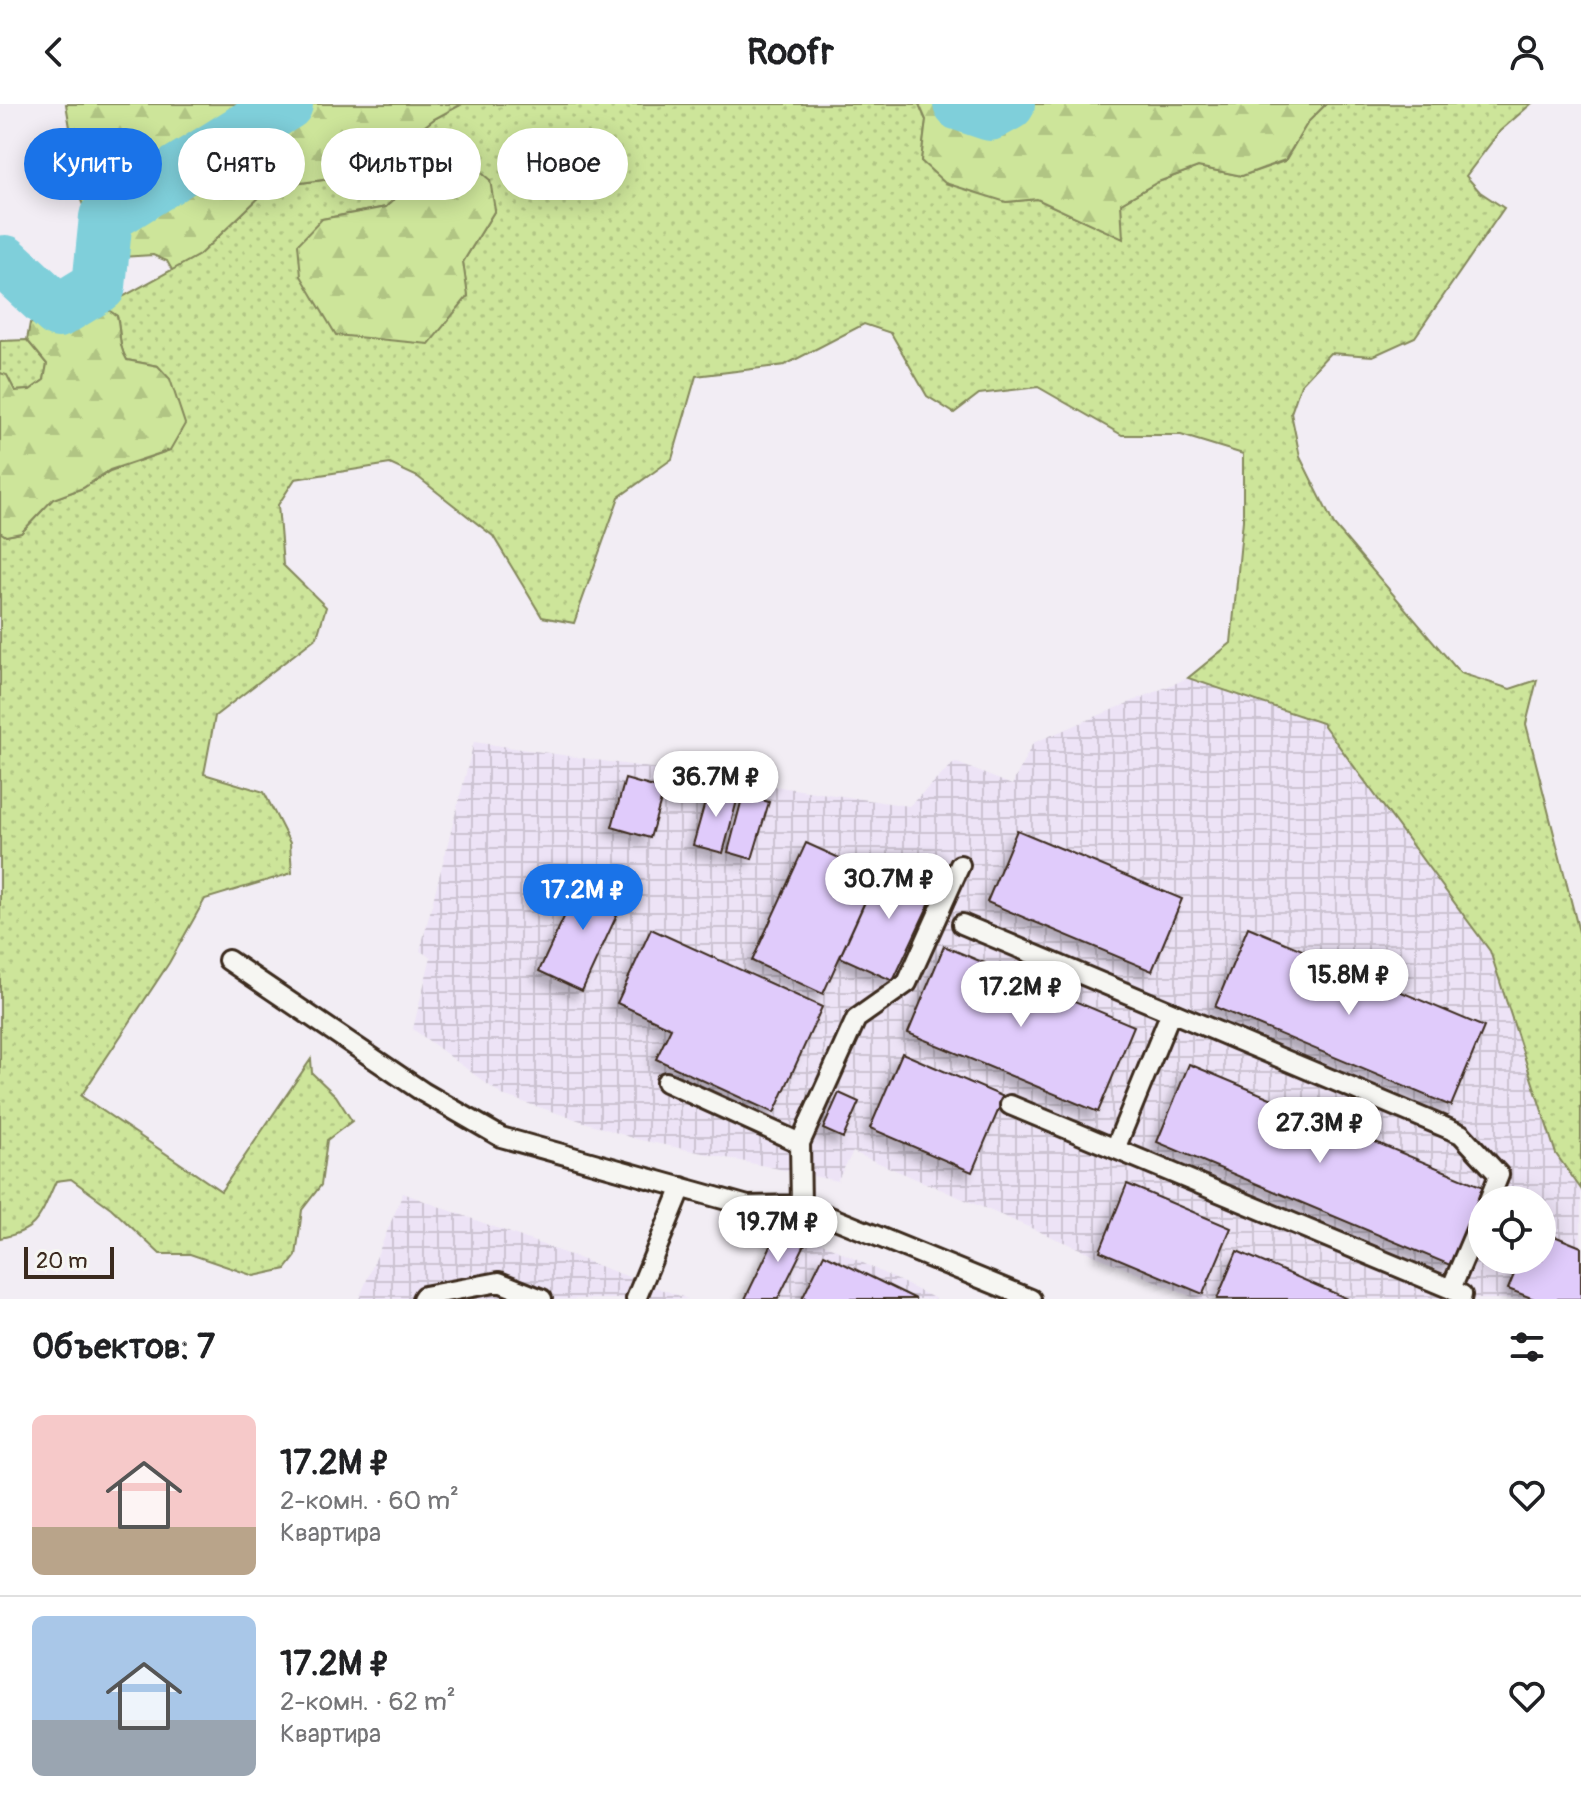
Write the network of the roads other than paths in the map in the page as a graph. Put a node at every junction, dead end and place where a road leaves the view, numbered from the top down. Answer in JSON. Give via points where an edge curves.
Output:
{"nodes":[{"id":1,"x":960,"y":865,"type":"dead end"},
{"id":2,"x":962,"y":924,"type":"dead end"},
{"id":3,"x":228,"y":960,"type":"dead end"},
{"id":4,"x":1171,"y":1012,"type":"junction"},
{"id":5,"x":666,"y":1082,"type":"dead end"},
{"id":6,"x":1010,"y":1105,"type":"dead end"},
{"id":7,"x":800,"y":1143,"type":"junction"},
{"id":8,"x":1115,"y":1149,"type":"junction"},
{"id":9,"x":1495,"y":1186,"type":"edge"},
{"id":10,"x":682,"y":1187,"type":"junction"},
{"id":11,"x":801,"y":1205,"type":"junction"},
{"id":12,"x":1468,"y":1258,"type":"edge"},
{"id":13,"x":1000,"y":1292,"type":"edge"},
{"id":14,"x":1456,"y":1294,"type":"edge"},
{"id":15,"x":422,"y":1299,"type":"edge"},
{"id":16,"x":542,"y":1299,"type":"edge"},
{"id":17,"x":636,"y":1299,"type":"edge"},
{"id":18,"x":1031,"y":1299,"type":"edge"}],
"edges":[{"from":1,"to":7,"type":"lane","via":[[907,983],[856,1019]]},
{"from":2,"to":4,"type":"lane"},
{"from":3,"to":10,"type":"lane","via":[[423,1092],[501,1137]]},
{"from":4,"to":8,"type":"lane"},
{"from":4,"to":9,"type":"lane","via":[[1461,1134],[1499,1175]]},
{"from":5,"to":7,"type":"lane"},
{"from":6,"to":8,"type":"lane"},
{"from":7,"to":11,"type":"lane"},
{"from":8,"to":14,"type":"lane"},
{"from":10,"to":11,"type":"lane","via":[[748,1206]]},
{"from":10,"to":17,"type":"lane"},
{"from":11,"to":13,"type":"lane"},
{"from":12,"to":14,"type":"lane"},
{"from":13,"to":18,"type":"lane"},
{"from":15,"to":16,"type":"lane","via":[[499,1282]]}]}
